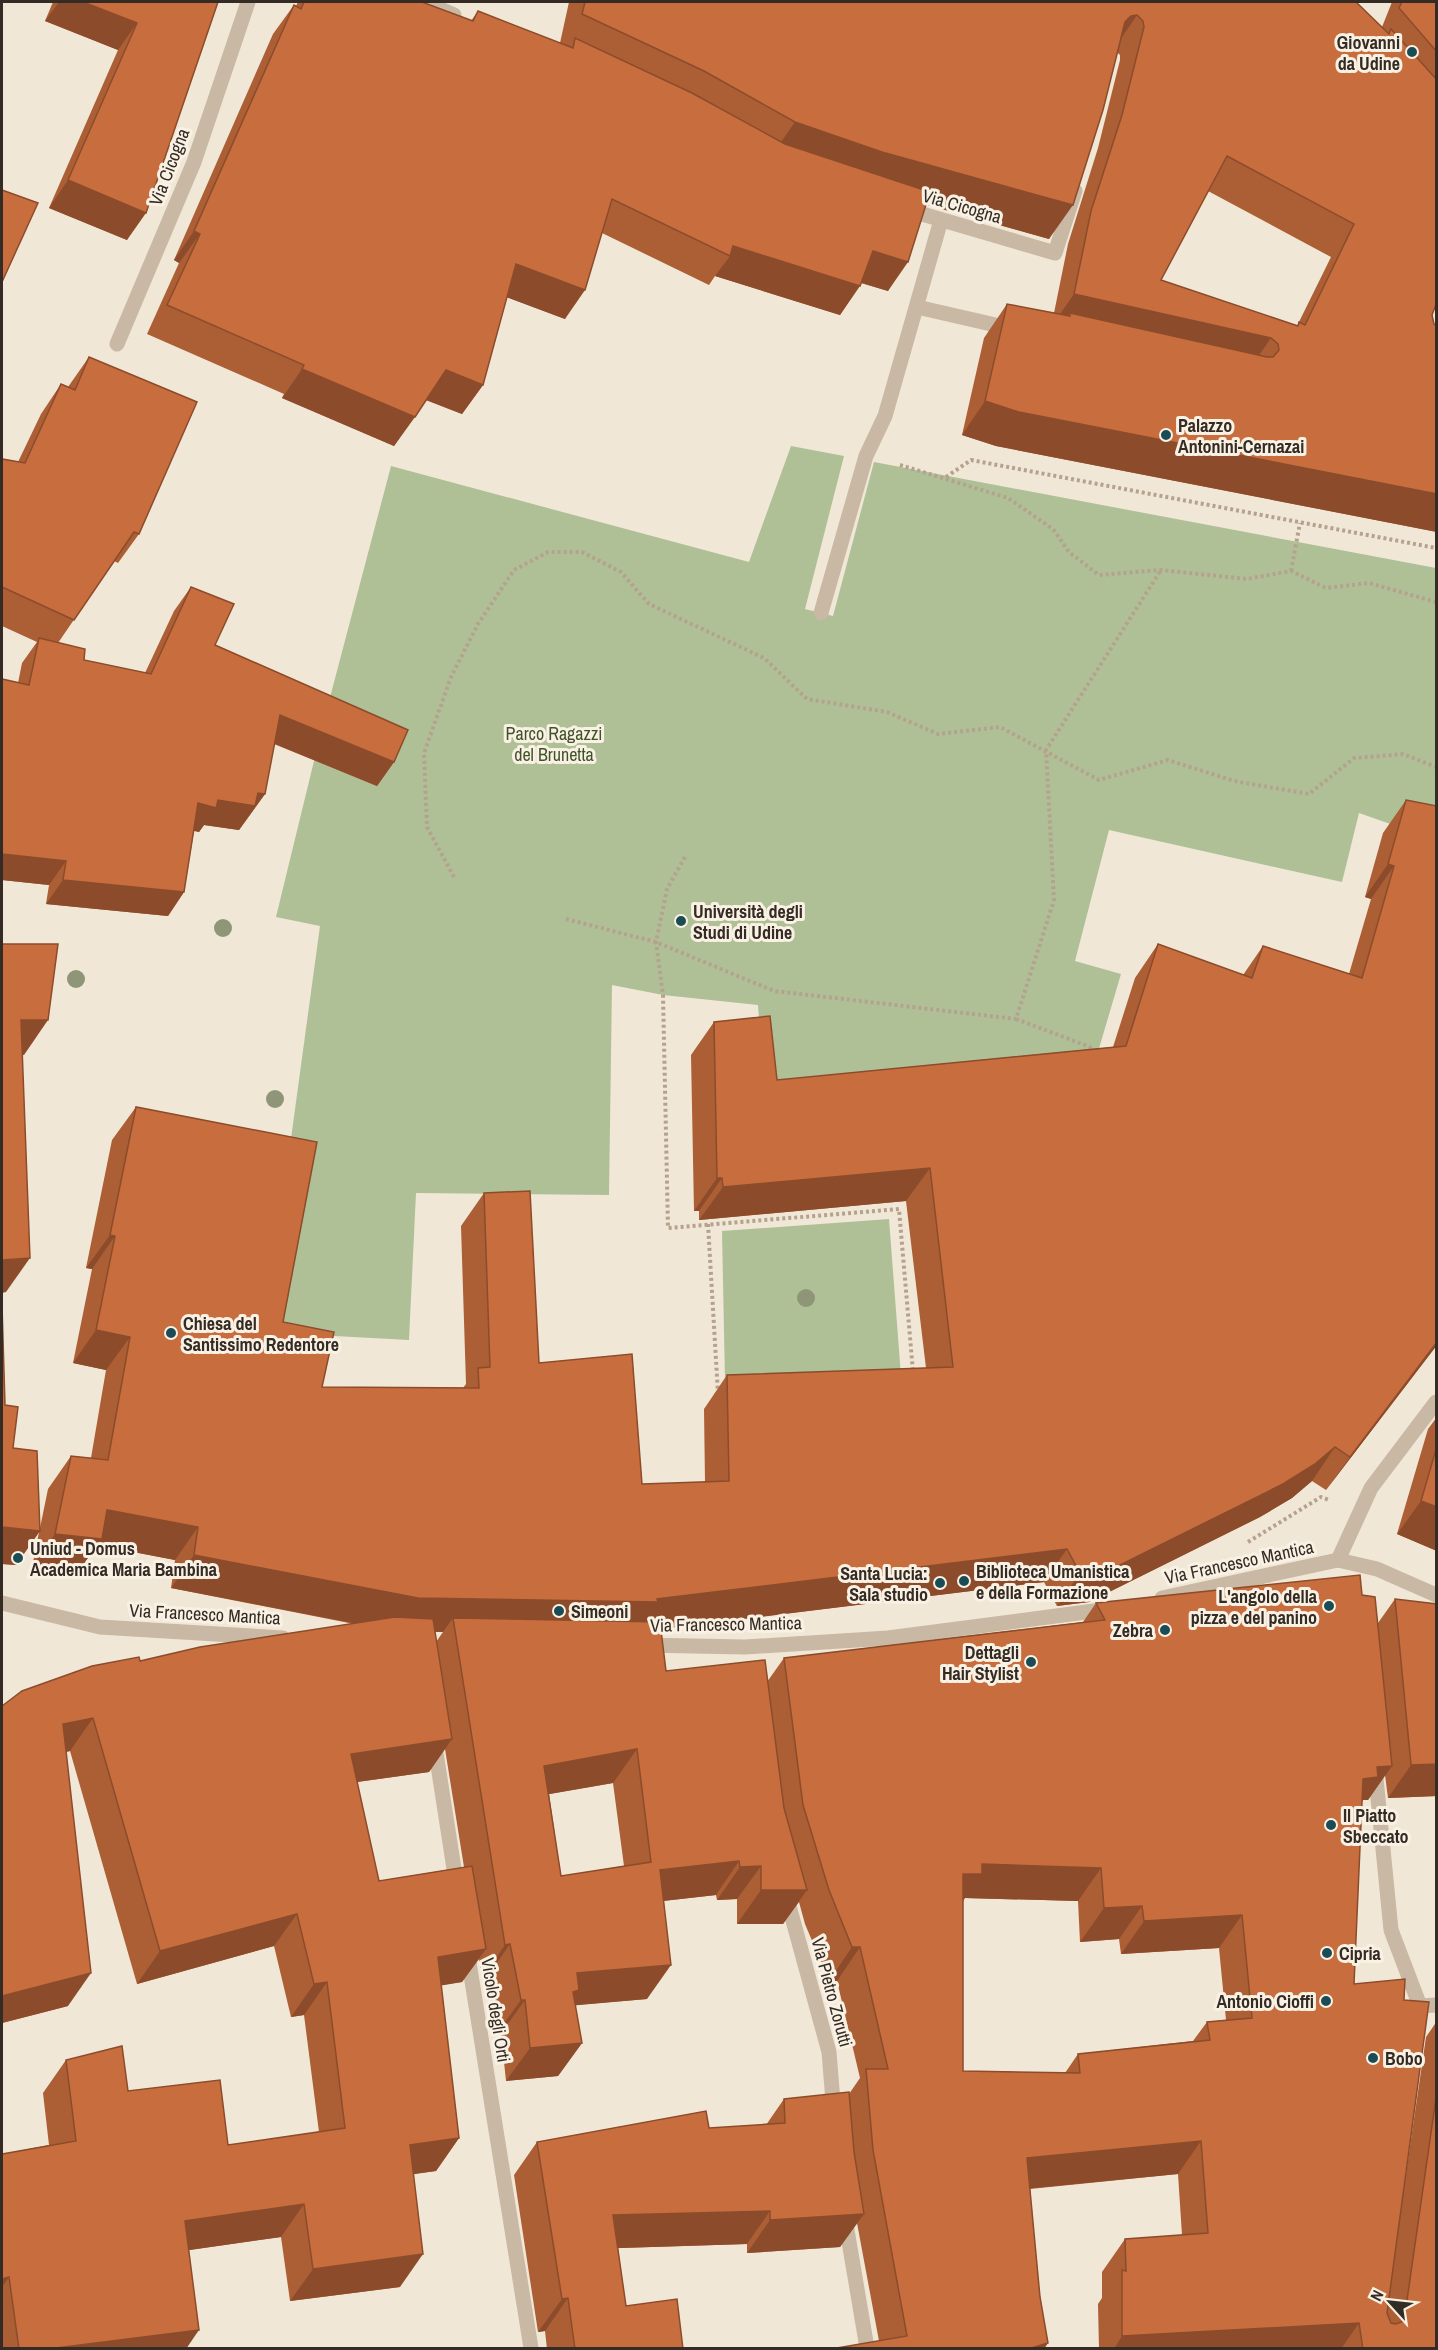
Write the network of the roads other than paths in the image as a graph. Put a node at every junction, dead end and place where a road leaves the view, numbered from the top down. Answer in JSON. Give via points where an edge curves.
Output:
{"nodes":[{"id":1,"x":248,"y":2,"type":"edge"},
{"id":2,"x":424,"y":2,"type":"edge"},
{"id":3,"x":471,"y":22,"type":"edge"},
{"id":4,"x":1080,"y":176,"type":"edge"},
{"id":5,"x":889,"y":205,"type":"edge"},
{"id":6,"x":941,"y":220,"type":"junction"},
{"id":7,"x":917,"y":307,"type":"junction"},
{"id":8,"x":1029,"y":332,"type":"edge"},
{"id":9,"x":117,"y":344,"type":"dead end"},
{"id":10,"x":821,"y":613,"type":"dead end"},
{"id":11,"x":1437,"y":1402,"type":"edge"},
{"id":12,"x":1338,"y":1560,"type":"junction"},
{"id":13,"x":1347,"y":1583,"type":"edge"},
{"id":14,"x":1437,"y":1595,"type":"edge"},
{"id":15,"x":1147,"y":1601,"type":"edge"},
{"id":16,"x":2,"y":1602,"type":"edge"},
{"id":17,"x":1125,"y":1606,"type":"edge"},
{"id":18,"x":302,"y":1638,"type":"edge"},
{"id":19,"x":628,"y":1645,"type":"edge"},
{"id":20,"x":431,"y":1724,"type":"edge"},
{"id":21,"x":1374,"y":1757,"type":"edge"},
{"id":22,"x":780,"y":1875,"type":"edge"},
{"id":23,"x":459,"y":1899,"type":"edge"},
{"id":24,"x":464,"y":1934,"type":"edge"},
{"id":25,"x":1437,"y":2005,"type":"edge"},
{"id":26,"x":1420,"y":2006,"type":"junction"},
{"id":27,"x":1417,"y":2030,"type":"edge"},
{"id":28,"x":836,"y":2132,"type":"edge"},
{"id":29,"x":843,"y":2206,"type":"edge"},
{"id":30,"x":531,"y":2349,"type":"edge"},
{"id":31,"x":867,"y":2349,"type":"edge"}],
"edges":[{"from":1,"to":9,"type":"street","name":"Via Cicogna","via":[[194,162]]},
{"from":2,"to":3,"type":"street"},
{"from":4,"to":6,"type":"street","name":"Via Cicogna","via":[[1055,253]]},
{"from":5,"to":6,"type":"street","name":"Via Cicogna"},
{"from":6,"to":7,"type":"street"},
{"from":7,"to":8,"type":"street"},
{"from":7,"to":10,"type":"street","via":[[885,416],[866,456]]},
{"from":11,"to":12,"type":"street","via":[[1371,1488]]},
{"from":12,"to":13,"type":"street"},
{"from":12,"to":14,"type":"street","via":[[1377,1569]]},
{"from":12,"to":15,"type":"street","name":"Via Francesco Mantica"},
{"from":16,"to":18,"type":"street","name":"Via Francesco Mantica","via":[[100,1627]]},
{"from":17,"to":19,"type":"street","name":"Via Francesco Mantica","via":[[746,1655]]},
{"from":20,"to":23,"type":"street"},
{"from":21,"to":26,"type":"street","via":[[1391,1930]]},
{"from":22,"to":28,"type":"street","name":"Via Pietro Zorutti","via":[[829,2052]]},
{"from":24,"to":30,"type":"street","name":"Vicolo degli Orti"},
{"from":25,"to":26,"type":"street"},
{"from":26,"to":27,"type":"street"},
{"from":29,"to":31,"type":"street"}]}
